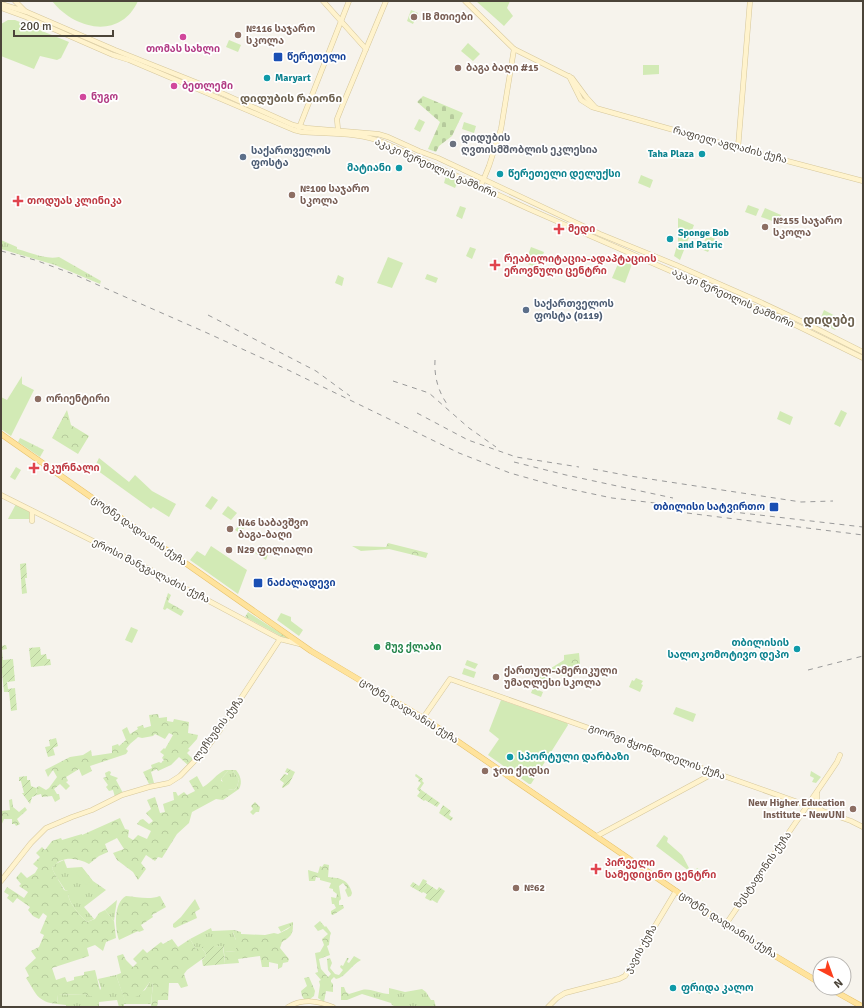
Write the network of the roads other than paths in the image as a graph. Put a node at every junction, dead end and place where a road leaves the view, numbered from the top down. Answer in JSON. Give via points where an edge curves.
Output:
{"nodes":[{"id":1,"x":15,"y":1,"type":"edge"},
{"id":2,"x":323,"y":1,"type":"edge"},
{"id":3,"x":349,"y":1,"type":"edge"},
{"id":4,"x":386,"y":1,"type":"edge"},
{"id":5,"x":465,"y":1,"type":"edge"},
{"id":6,"x":750,"y":1,"type":"edge"},
{"id":7,"x":2,"y":5,"type":"edge"},
{"id":8,"x":27,"y":12,"type":"junction"},
{"id":9,"x":341,"y":21,"type":"junction"},
{"id":10,"x":366,"y":49,"type":"junction"},
{"id":11,"x":514,"y":49,"type":"junction"},
{"id":12,"x":299,"y":129,"type":"junction"},
{"id":13,"x":338,"y":130,"type":"junction"},
{"id":14,"x":738,"y":148,"type":"junction"},
{"id":15,"x":483,"y":180,"type":"junction"},
{"id":16,"x":863,"y":181,"type":"edge"},
{"id":17,"x":481,"y":186,"type":"junction"},
{"id":18,"x":863,"y":352,"type":"edge"},
{"id":19,"x":863,"y":358,"type":"edge"},
{"id":20,"x":1,"y":434,"type":"edge"},
{"id":21,"x":1,"y":494,"type":"edge"},
{"id":22,"x":32,"y":511,"type":"junction"},
{"id":23,"x":40,"y":515,"type":"junction"},
{"id":24,"x":38,"y":520,"type":"dead end"},
{"id":25,"x":280,"y":639,"type":"junction"},
{"id":26,"x":302,"y":645,"type":"junction"},
{"id":27,"x":423,"y":718,"type":"junction"},
{"id":28,"x":840,"y":755,"type":"dead end"},
{"id":29,"x":714,"y":773,"type":"junction"},
{"id":30,"x":817,"y":792,"type":"junction"},
{"id":31,"x":807,"y":806,"type":"junction"},
{"id":32,"x":822,"y":811,"type":"junction"},
{"id":33,"x":863,"y":827,"type":"edge"},
{"id":34,"x":597,"y":836,"type":"junction"},
{"id":35,"x":1,"y":881,"type":"edge"},
{"id":36,"x":676,"y":891,"type":"junction"},
{"id":37,"x":726,"y":924,"type":"junction"},
{"id":38,"x":812,"y":978,"type":"edge"},
{"id":39,"x":843,"y":996,"type":"edge"},
{"id":40,"x":288,"y":1007,"type":"edge"},
{"id":41,"x":333,"y":1007,"type":"edge"},
{"id":42,"x":548,"y":1007,"type":"edge"},
{"id":43,"x":863,"y":1007,"type":"edge"}],
"edges":[{"from":1,"to":8,"type":"street","name":"აკაკი წერეთლის გამზირი"},
{"from":2,"to":9,"type":"street"},
{"from":3,"to":9,"type":"street"},
{"from":4,"to":10,"type":"street"},
{"from":5,"to":11,"type":"street","name":"რაფიელ აგლაძის ქუჩა"},
{"from":6,"to":14,"type":"street"},
{"from":7,"to":8,"type":"street","name":"აკაკი წერეთლის გამზირი"},
{"from":7,"to":12,"type":"street","name":"აკაკი წერეთლის გამზირი"},
{"from":8,"to":12,"type":"street","name":"აკაკი წერეთლის გამზირი"},
{"from":9,"to":10,"type":"street"},
{"from":9,"to":12,"type":"street"},
{"from":10,"to":13,"type":"street","via":[[337,120]]},
{"from":11,"to":14,"type":"street","name":"რაფიელ აგლაძის ქუჩა","via":[[569,76],[581,100],[586,104]]},
{"from":11,"to":15,"type":"street","via":[[500,129]]},
{"from":12,"to":13,"type":"street","name":"აკაკი წერეთლის გამზირი"},
{"from":12,"to":17,"type":"street","name":"აკაკი წერეთლის გამზირი","via":[[378,140]]},
{"from":13,"to":15,"type":"street","name":"აკაკი წერეთლის გამზირი","via":[[381,134]]},
{"from":14,"to":16,"type":"street","name":"რაფიელ აგლაძის ქუჩა"},
{"from":15,"to":17,"type":"street"},
{"from":15,"to":18,"type":"street","name":"აკაკი წერეთლის გამზირი","via":[[600,234],[730,288]]},
{"from":17,"to":19,"type":"street","name":"აკაკი წერეთლის გამზირი","via":[[573,229],[777,316]]},
{"from":20,"to":26,"type":"main road","name":"ცოტნე დადიანის ქუჩა"},
{"from":21,"to":22,"type":"street","name":"ეროსი მანჯგალაძის ქუჩა"},
{"from":22,"to":23,"type":"street","name":"ეროსი მანჯგალაძის ქუჩა"},
{"from":22,"to":23,"type":"street","via":[[32,520]]},
{"from":23,"to":24,"type":"street"},
{"from":23,"to":25,"type":"street","name":"ეროსი მანჯგალაძის ქუჩა","via":[[149,569]]},
{"from":25,"to":26,"type":"street","name":"ეროსი მანჯგალაძის ქუჩა"},
{"from":25,"to":35,"type":"street","name":"ლეჩხუმის ქუჩა","via":[[220,730],[180,776],[169,783],[122,795],[92,810],[54,824],[41,832]]},
{"from":26,"to":27,"type":"main road","name":"ცოტნე დადიანის ქუჩა"},
{"from":27,"to":29,"type":"street","name":"გიორგი ჭყონდიდელის ქუჩა","via":[[450,679]]},
{"from":27,"to":34,"type":"main road","name":"ცოტნე დადიანის ქუჩა"},
{"from":28,"to":30,"type":"street","name":"ზესტაფონის ქუჩა"},
{"from":29,"to":31,"type":"street","name":"გიორგი ჭყონდიდელის ქუჩა"},
{"from":29,"to":34,"type":"street"},
{"from":30,"to":31,"type":"street","name":"ზესტაფონის ქუჩა"},
{"from":30,"to":32,"type":"street","via":[[817,803]]},
{"from":31,"to":32,"type":"street","name":"გიორგი ჭყონდიდელის ქუჩა"},
{"from":31,"to":37,"type":"street","name":"ზესტაფონის ქუჩა"},
{"from":32,"to":33,"type":"street","name":"გიორგი ჭყონდიდელის ქუჩა"},
{"from":34,"to":36,"type":"main road","name":"ცოტნე დადიანის ქუჩა"},
{"from":36,"to":37,"type":"main road","name":"ცოტნე დადიანის ქუჩა"},
{"from":36,"to":42,"type":"street","name":"ჯავის ქუჩა","via":[[625,976],[619,980],[565,993]]},
{"from":37,"to":38,"type":"main road","name":"ცოტნე დადიანის ქუჩა"},
{"from":39,"to":43,"type":"main road"},
{"from":40,"to":41,"type":"street","via":[[300,1002],[315,1001]]}]}
